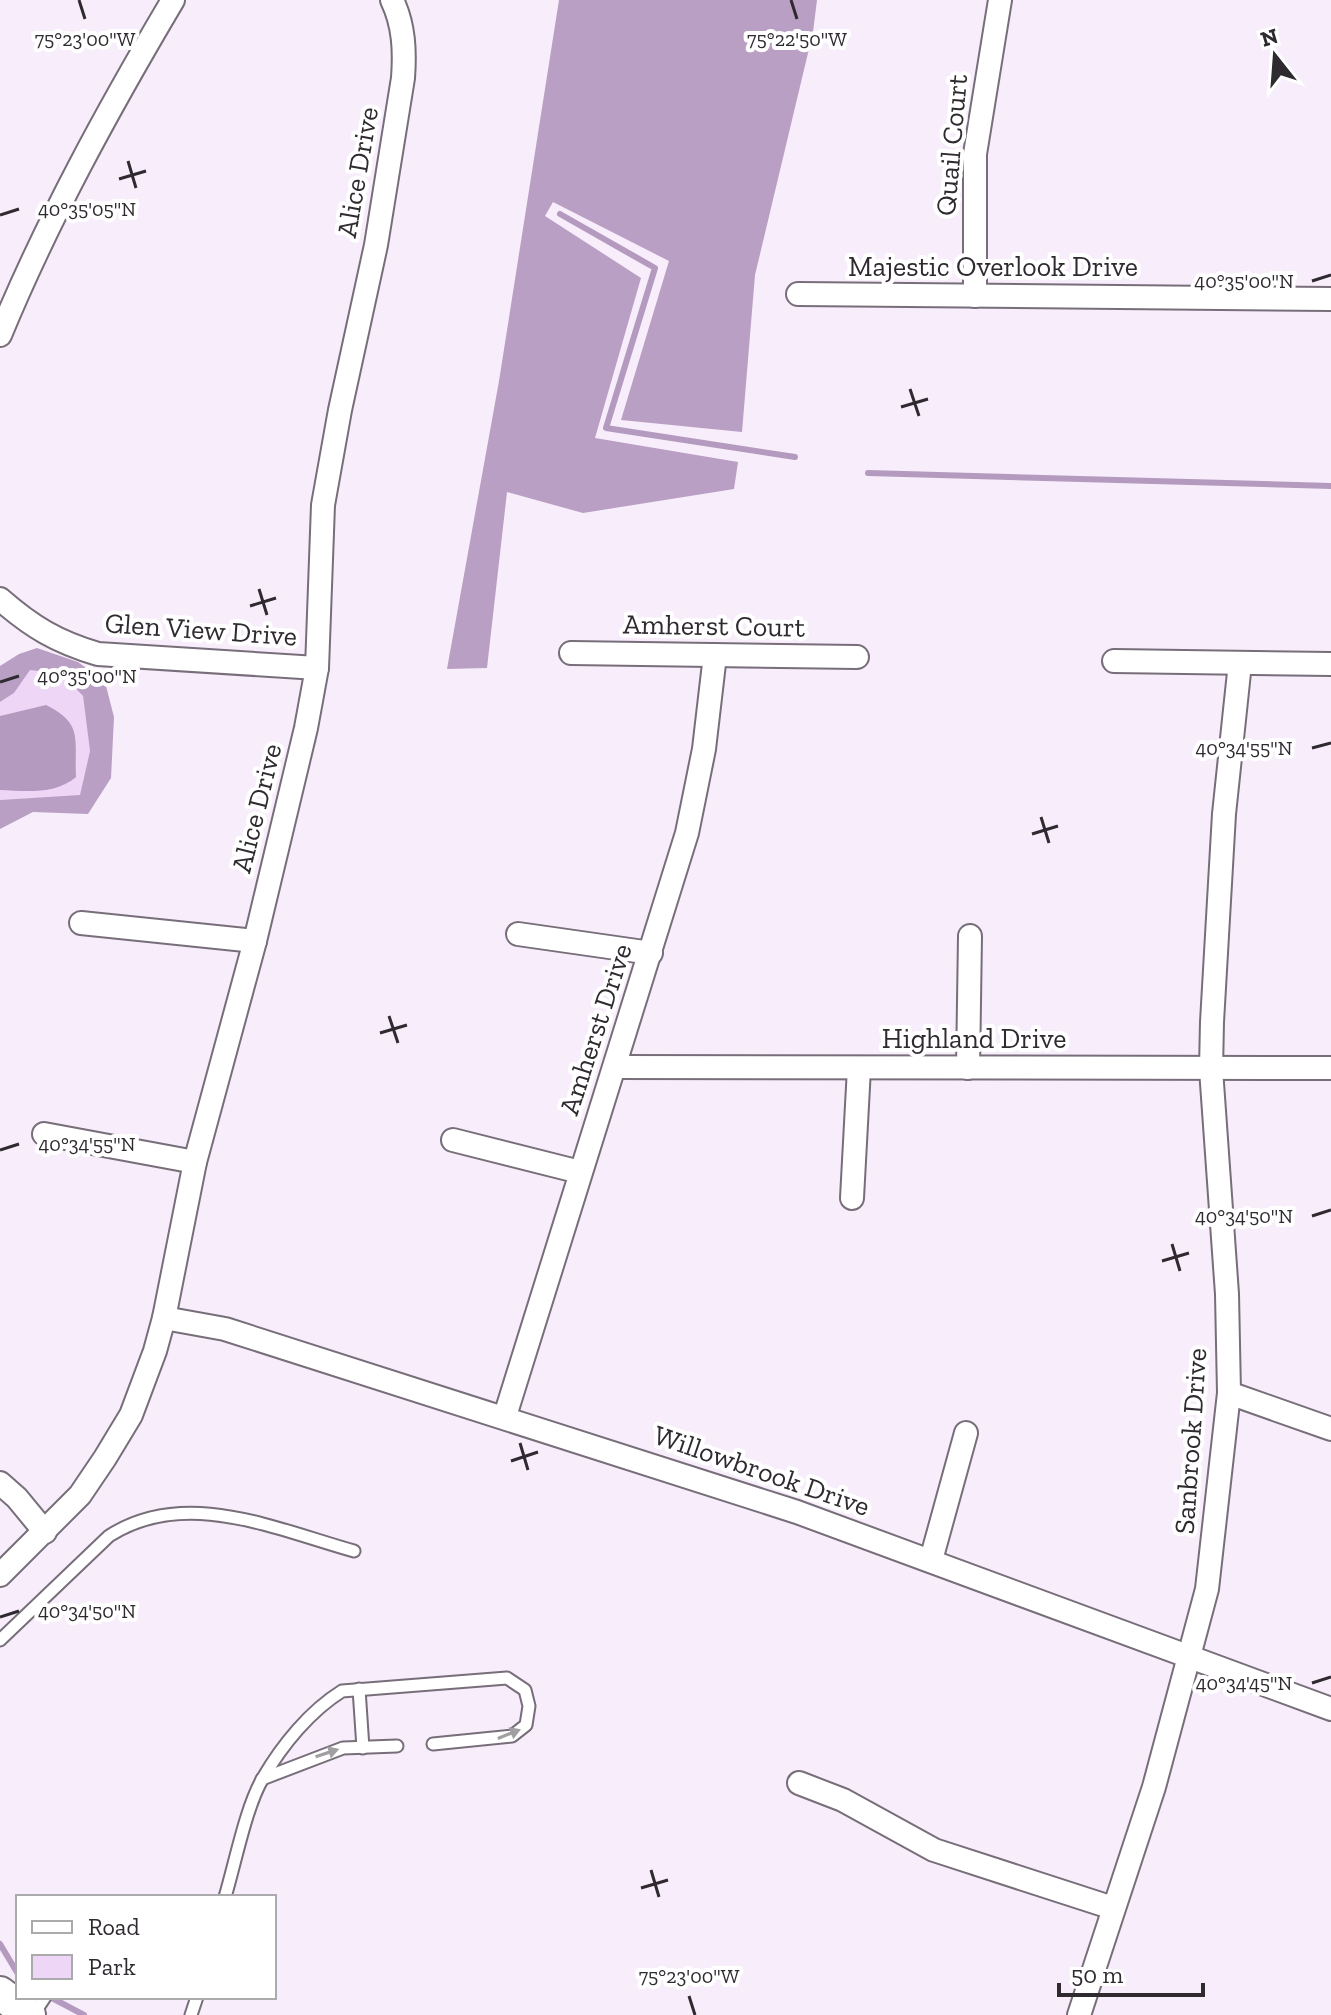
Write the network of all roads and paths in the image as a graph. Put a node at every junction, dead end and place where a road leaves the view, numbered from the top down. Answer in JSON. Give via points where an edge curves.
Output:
{"nodes":[{"id":1,"x":173,"y":0,"type":"edge"},
{"id":2,"x":392,"y":0,"type":"edge"},
{"id":3,"x":1000,"y":0,"type":"edge"},
{"id":4,"x":798,"y":294,"type":"dead end"},
{"id":5,"x":975,"y":296,"type":"junction"},
{"id":6,"x":1331,"y":299,"type":"edge"},
{"id":7,"x":0,"y":335,"type":"edge"},
{"id":8,"x":0,"y":599,"type":"edge"},
{"id":9,"x":571,"y":653,"type":"dead end"},
{"id":10,"x":715,"y":655,"type":"junction"},
{"id":11,"x":857,"y":657,"type":"dead end"},
{"id":12,"x":1114,"y":661,"type":"dead end"},
{"id":13,"x":1240,"y":663,"type":"junction"},
{"id":14,"x":1331,"y":664,"type":"edge"},
{"id":15,"x":317,"y":668,"type":"junction"},
{"id":16,"x":81,"y":923,"type":"dead end"},
{"id":17,"x":518,"y":934,"type":"dead end"},
{"id":18,"x":970,"y":936,"type":"dead end"},
{"id":19,"x":255,"y":941,"type":"junction"},
{"id":20,"x":651,"y":953,"type":"junction"},
{"id":21,"x":616,"y":1067,"type":"junction"},
{"id":22,"x":859,"y":1068,"type":"junction"},
{"id":23,"x":968,"y":1068,"type":"junction"},
{"id":24,"x":1331,"y":1068,"type":"edge"},
{"id":25,"x":1211,"y":1069,"type":"junction"},
{"id":26,"x":44,"y":1134,"type":"dead end"},
{"id":27,"x":453,"y":1140,"type":"dead end"},
{"id":28,"x":195,"y":1162,"type":"junction"},
{"id":29,"x":580,"y":1172,"type":"junction"},
{"id":30,"x":852,"y":1198,"type":"dead end"},
{"id":31,"x":164,"y":1318,"type":"junction"},
{"id":32,"x":1229,"y":1393,"type":"junction"},
{"id":33,"x":505,"y":1416,"type":"junction"},
{"id":34,"x":1331,"y":1429,"type":"edge"},
{"id":35,"x":966,"y":1433,"type":"dead end"},
{"id":36,"x":0,"y":1483,"type":"edge"},
{"id":37,"x":45,"y":1532,"type":"junction"},
{"id":38,"x":354,"y":1551,"type":"dead end"},
{"id":39,"x":931,"y":1560,"type":"junction"},
{"id":40,"x":0,"y":1575,"type":"edge"},
{"id":41,"x":0,"y":1640,"type":"edge"},
{"id":42,"x":1191,"y":1657,"type":"junction"},
{"id":43,"x":359,"y":1689,"type":"junction"},
{"id":44,"x":1331,"y":1709,"type":"edge"},
{"id":45,"x":433,"y":1744,"type":"dead end"},
{"id":46,"x":397,"y":1746,"type":"dead end"},
{"id":47,"x":363,"y":1748,"type":"junction"},
{"id":48,"x":261,"y":1779,"type":"junction"},
{"id":49,"x":799,"y":1783,"type":"dead end"},
{"id":50,"x":226,"y":1895,"type":"edge"},
{"id":51,"x":1113,"y":1908,"type":"junction"},
{"id":52,"x":18,"y":1999,"type":"edge"},
{"id":53,"x":38,"y":2006,"type":"edge"},
{"id":54,"x":1079,"y":2015,"type":"edge"}],
"edges":[{"from":1,"to":7,"type":"street","via":[[74,177]]},
{"from":2,"to":15,"type":"street","name":"Alice Drive","via":[[401,26],[403,78],[376,245],[323,505]]},
{"from":3,"to":5,"type":"street","name":"Quail Court","via":[[975,154]]},
{"from":4,"to":5,"type":"street","name":"Majestic Overlook Drive"},
{"from":5,"to":6,"type":"street","name":"Majestic Overlook Drive"},
{"from":8,"to":15,"type":"street","name":"Glen View Drive","via":[[38,629],[98,654]]},
{"from":9,"to":10,"type":"street","name":"Amherst Court"},
{"from":10,"to":11,"type":"street","name":"Amherst Court"},
{"from":10,"to":20,"type":"street","name":"Amherst Drive","via":[[698,784]]},
{"from":12,"to":13,"type":"street"},
{"from":13,"to":14,"type":"street"},
{"from":13,"to":25,"type":"street","name":"Sanbrook Drive","via":[[1223,830]]},
{"from":15,"to":19,"type":"street","name":"Alice Drive"},
{"from":16,"to":19,"type":"street"},
{"from":17,"to":20,"type":"street"},
{"from":18,"to":23,"type":"street"},
{"from":19,"to":28,"type":"street","name":"Alice Drive"},
{"from":20,"to":21,"type":"street","name":"Amherst Drive"},
{"from":21,"to":22,"type":"street","name":"Highland Drive"},
{"from":21,"to":29,"type":"street","name":"Amherst Drive"},
{"from":22,"to":23,"type":"street","name":"Highland Drive"},
{"from":22,"to":30,"type":"street"},
{"from":23,"to":25,"type":"street","name":"Highland Drive"},
{"from":24,"to":25,"type":"street","name":"Highland Drive"},
{"from":25,"to":32,"type":"street","name":"Sanbrook Drive"},
{"from":26,"to":28,"type":"street"},
{"from":27,"to":29,"type":"street"},
{"from":28,"to":31,"type":"street","name":"Alice Drive"},
{"from":29,"to":33,"type":"street","name":"Amherst Drive"},
{"from":31,"to":33,"type":"street","name":"Willowbrook Drive","via":[[225,1329]]},
{"from":31,"to":37,"type":"street","name":"Alice Drive","via":[[131,1415],[80,1495]]},
{"from":32,"to":34,"type":"street"},
{"from":32,"to":42,"type":"street","name":"Sanbrook Drive","via":[[1207,1589]]},
{"from":33,"to":39,"type":"street","name":"Willowbrook Drive"},
{"from":35,"to":39,"type":"street"},
{"from":36,"to":37,"type":"street"},
{"from":37,"to":40,"type":"street","name":"Alice Drive"},
{"from":38,"to":41,"type":"lane","via":[[213,1512],[154,1516],[109,1536]]},
{"from":39,"to":42,"type":"street","name":"Willowbrook Drive"},
{"from":42,"to":44,"type":"street","name":"Willowbrook Drive"},
{"from":42,"to":51,"type":"street","name":"Sanbrook Drive"},
{"from":45,"to":43,"type":"lane","one_way":true,"via":[[512,1736],[526,1725],[525,1690],[507,1678]]},
{"from":43,"to":47,"type":"lane"},
{"from":43,"to":48,"type":"lane","via":[[342,1691],[322,1703]]},
{"from":46,"to":47,"type":"lane"},
{"from":48,"to":47,"type":"lane","one_way":true,"via":[[343,1748]]},
{"from":48,"to":50,"type":"lane"},
{"from":49,"to":51,"type":"street","via":[[843,1800],[934,1850]]},
{"from":51,"to":54,"type":"street","name":"Sanbrook Drive"},
{"from":52,"to":53,"type":"street"}]}
